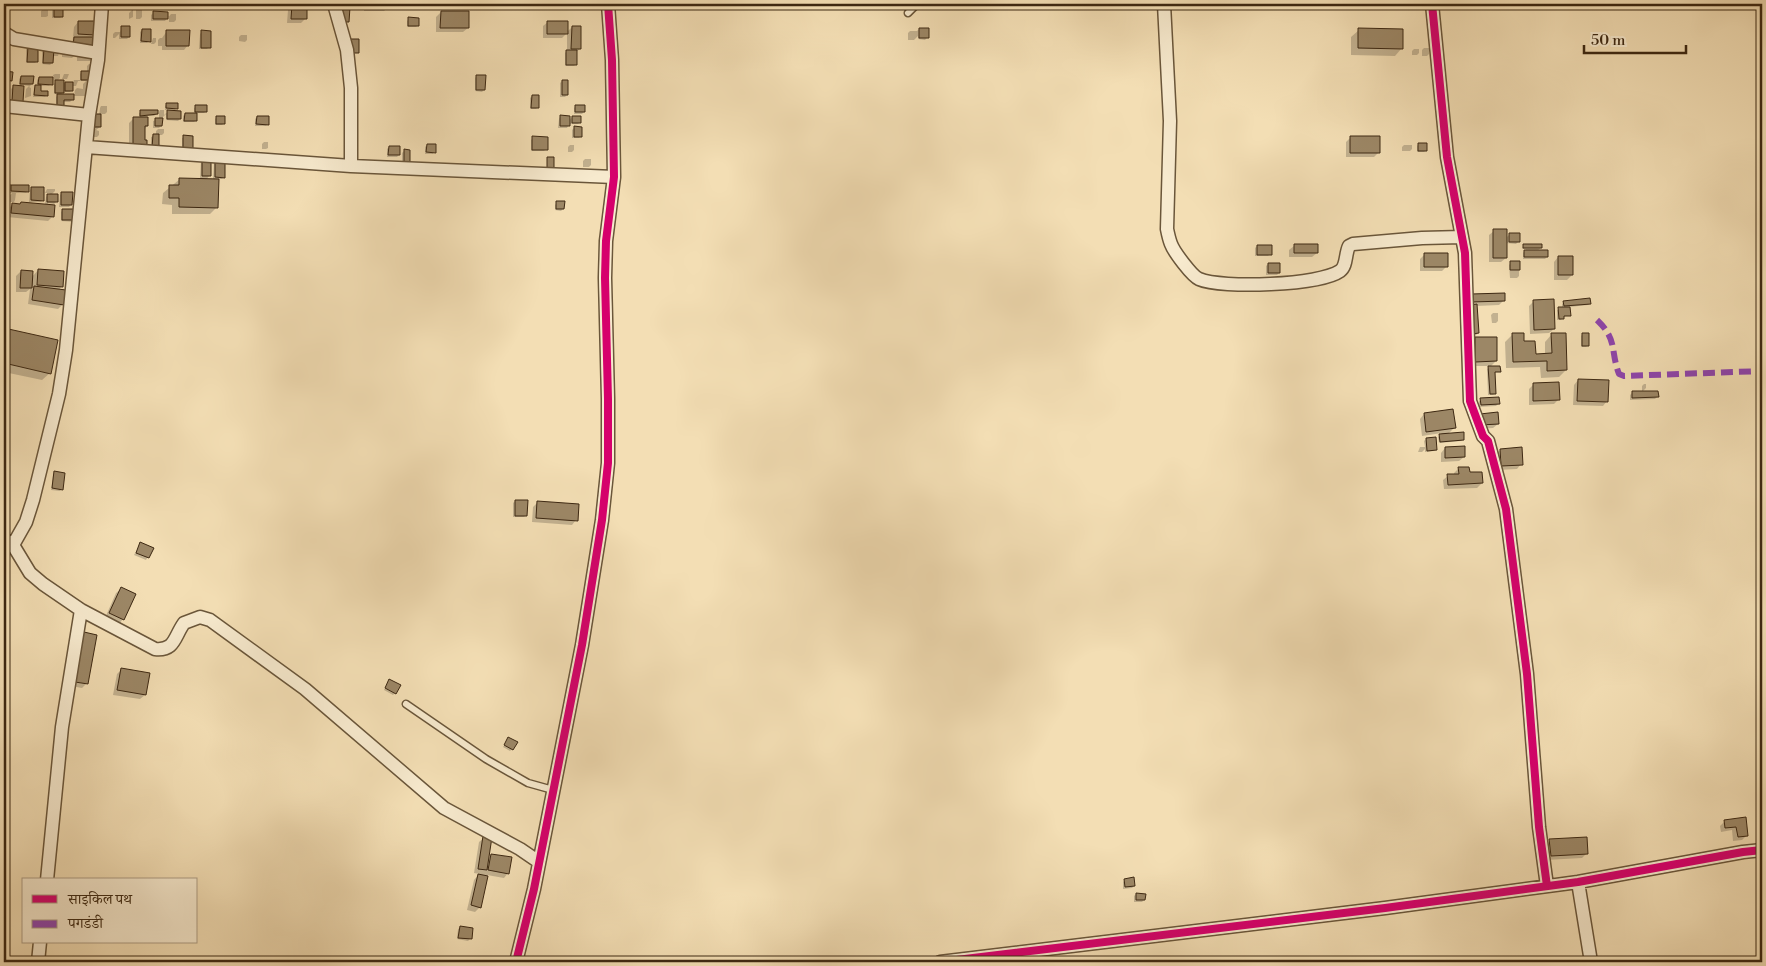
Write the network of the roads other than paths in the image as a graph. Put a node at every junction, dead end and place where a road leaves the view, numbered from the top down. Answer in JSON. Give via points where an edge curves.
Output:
{"nodes":[{"id":1,"x":102,"y":4,"type":"edge"},
{"id":2,"x":334,"y":4,"type":"edge"},
{"id":3,"x":608,"y":4,"type":"edge"},
{"id":4,"x":917,"y":4,"type":"edge"},
{"id":5,"x":1164,"y":4,"type":"edge"},
{"id":6,"x":1432,"y":4,"type":"edge"},
{"id":7,"x":908,"y":13,"type":"dead end"},
{"id":8,"x":4,"y":33,"type":"edge"},
{"id":9,"x":98,"y":53,"type":"junction"},
{"id":10,"x":4,"y":106,"type":"edge"},
{"id":11,"x":89,"y":115,"type":"junction"},
{"id":12,"x":86,"y":147,"type":"junction"},
{"id":13,"x":351,"y":166,"type":"junction"},
{"id":14,"x":614,"y":177,"type":"junction"},
{"id":15,"x":1462,"y":237,"type":"junction"},
{"id":16,"x":8,"y":542,"type":"edge"},
{"id":17,"x":82,"y":610,"type":"junction"},
{"id":18,"x":406,"y":704,"type":"dead end"},
{"id":19,"x":553,"y":790,"type":"junction"},
{"id":20,"x":1762,"y":850,"type":"edge"},
{"id":21,"x":539,"y":862,"type":"junction"},
{"id":22,"x":47,"y":878,"type":"edge"},
{"id":23,"x":1578,"y":882,"type":"junction"},
{"id":24,"x":1547,"y":886,"type":"junction"},
{"id":25,"x":40,"y":944,"type":"edge"},
{"id":26,"x":38,"y":962,"type":"edge"},
{"id":27,"x":516,"y":962,"type":"edge"},
{"id":28,"x":940,"y":962,"type":"edge"},
{"id":29,"x":1591,"y":962,"type":"edge"}],
"edges":[{"from":1,"to":9,"type":"street"},
{"from":2,"to":13,"type":"street","via":[[347,50],[350,78]]},
{"from":3,"to":14,"type":"street"},
{"from":4,"to":7,"type":"lane"},
{"from":5,"to":15,"type":"street","via":[[1170,121],[1167,229],[1178,257],[1198,279],[1235,285],[1313,279],[1339,272],[1349,246],[1353,244]]},
{"from":6,"to":15,"type":"street","via":[[1446,157]]},
{"from":8,"to":9,"type":"street","via":[[14,39]]},
{"from":9,"to":11,"type":"street"},
{"from":10,"to":11,"type":"street"},
{"from":11,"to":12,"type":"street"},
{"from":12,"to":13,"type":"street"},
{"from":12,"to":16,"type":"street","via":[[66,350],[58,394],[26,522]]},
{"from":13,"to":14,"type":"street"},
{"from":14,"to":19,"type":"street","via":[[605,278],[608,463],[582,645]]},
{"from":15,"to":24,"type":"street","via":[[1470,401],[1483,436],[1488,441],[1506,509],[1527,674]]},
{"from":16,"to":17,"type":"street","via":[[30,573]]},
{"from":17,"to":21,"type":"street","via":[[155,649],[164,650],[184,623],[200,617],[210,620],[305,689],[444,808]]},
{"from":17,"to":22,"type":"street","via":[[62,727]]},
{"from":18,"to":19,"type":"lane","via":[[486,759],[528,783]]},
{"from":19,"to":21,"type":"street"},
{"from":20,"to":23,"type":"street"},
{"from":21,"to":27,"type":"street"},
{"from":23,"to":24,"type":"street"},
{"from":23,"to":29,"type":"street"},
{"from":24,"to":28,"type":"street"},
{"from":25,"to":26,"type":"street"}]}
